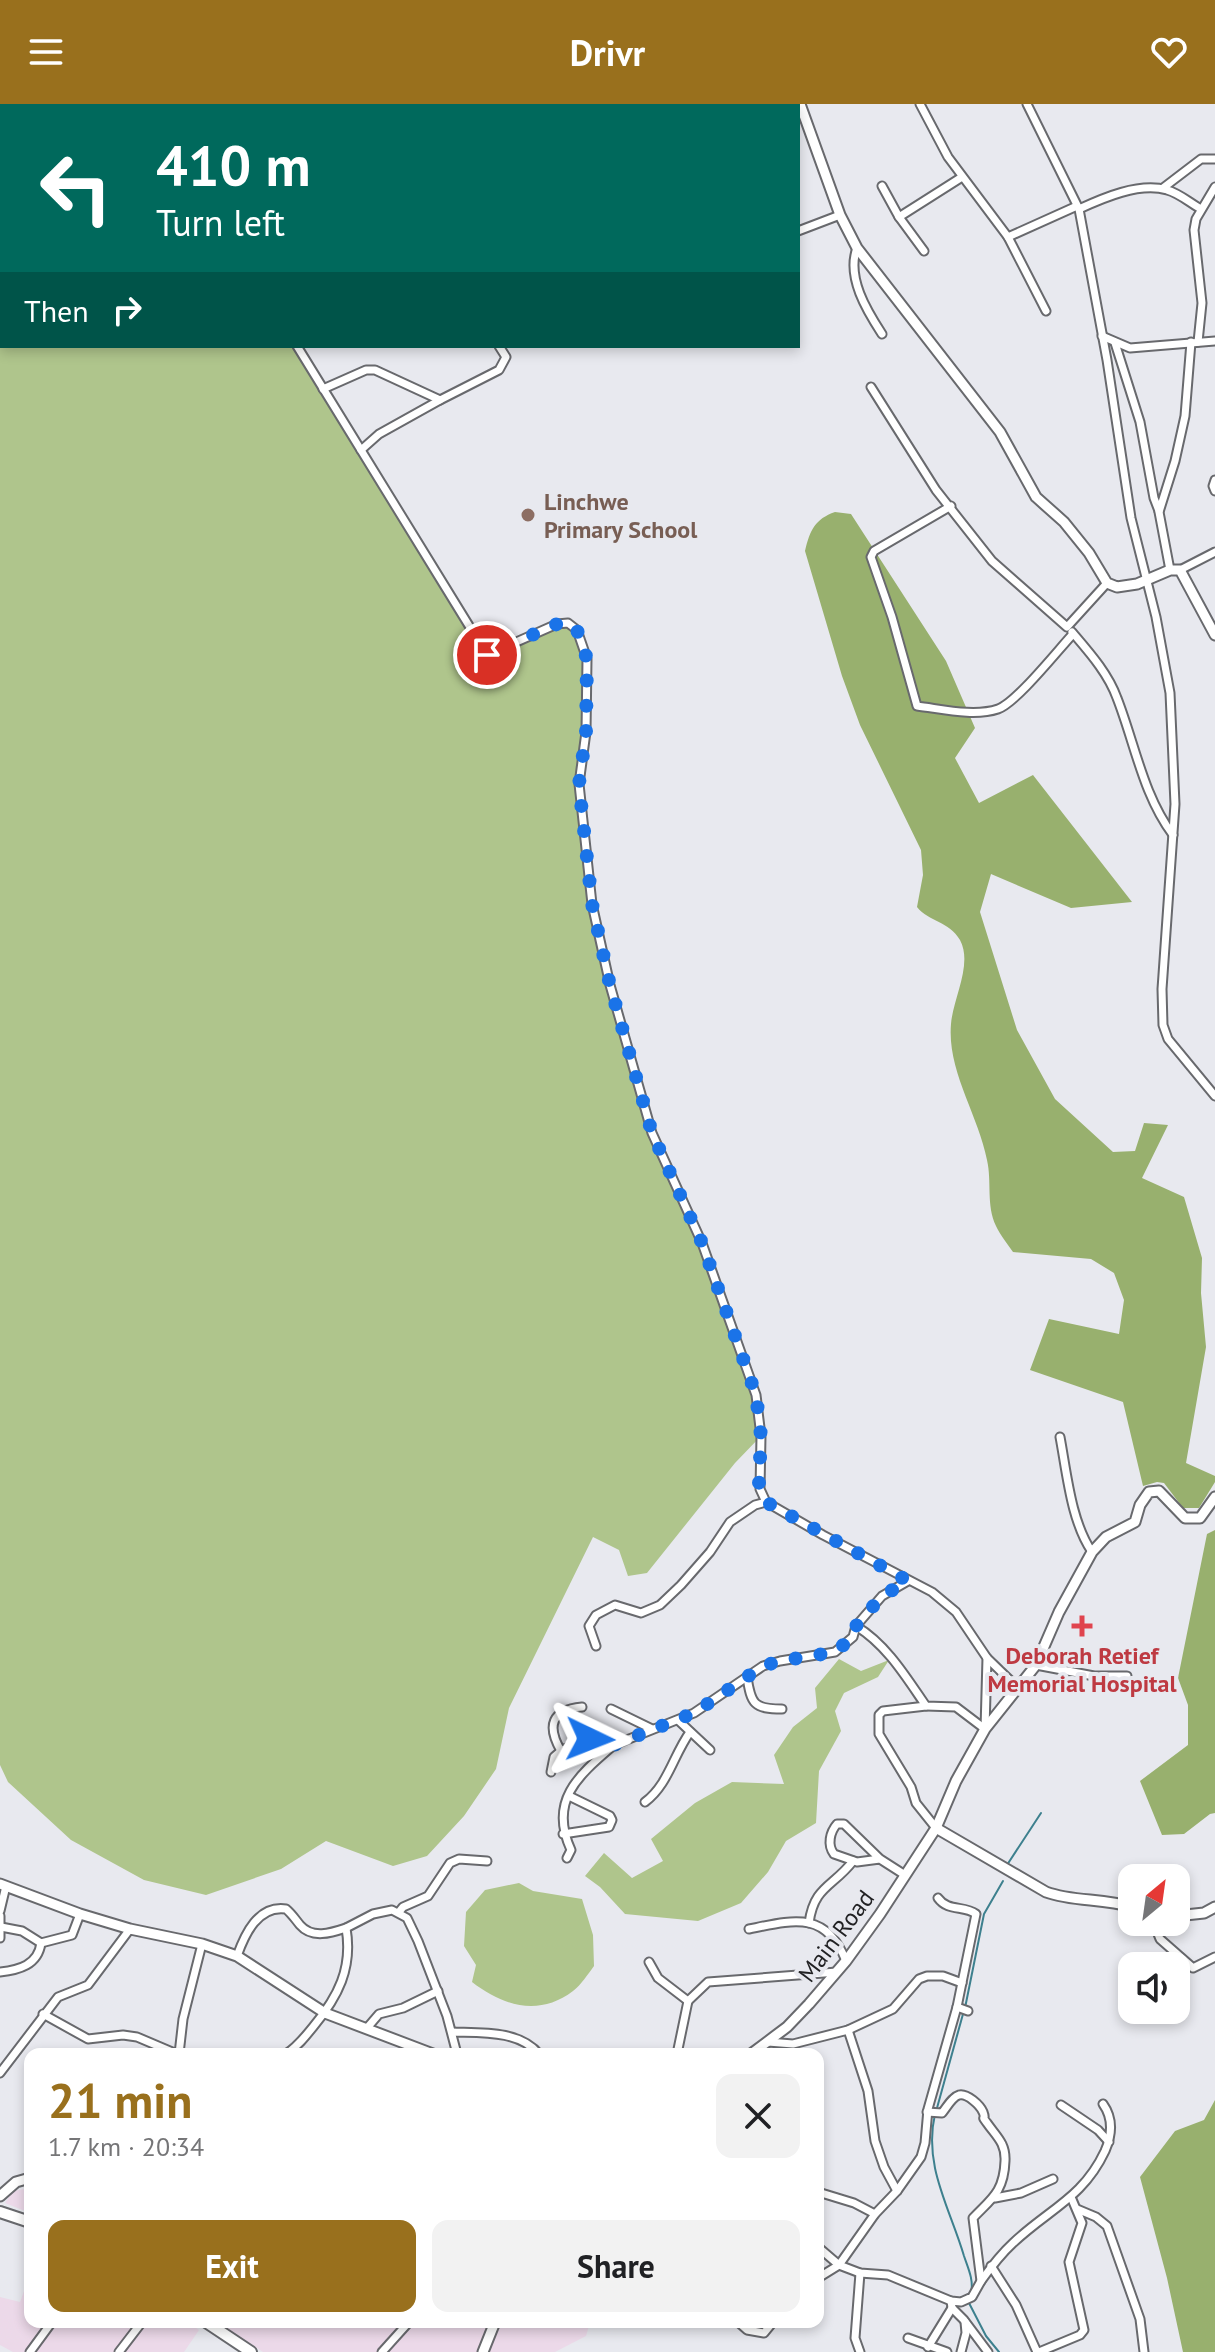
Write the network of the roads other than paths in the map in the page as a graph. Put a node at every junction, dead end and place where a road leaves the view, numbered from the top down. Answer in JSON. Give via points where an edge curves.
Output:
{"nodes":[{"id":1,"x":800,"y":104,"type":"edge"},
{"id":2,"x":920,"y":104,"type":"edge"},
{"id":3,"x":1027,"y":104,"type":"edge"},
{"id":4,"x":1215,"y":159,"type":"edge"},
{"id":5,"x":962,"y":177,"type":"junction"},
{"id":6,"x":882,"y":186,"type":"dead end"},
{"id":7,"x":1215,"y":187,"type":"edge"},
{"id":8,"x":1163,"y":188,"type":"junction"},
{"id":9,"x":1078,"y":208,"type":"junction"},
{"id":10,"x":1201,"y":209,"type":"junction"},
{"id":11,"x":840,"y":215,"type":"junction"},
{"id":12,"x":899,"y":217,"type":"junction"},
{"id":13,"x":800,"y":230,"type":"edge"},
{"id":14,"x":1008,"y":237,"type":"junction"},
{"id":15,"x":857,"y":248,"type":"junction"},
{"id":16,"x":924,"y":251,"type":"dead end"},
{"id":17,"x":1046,"y":311,"type":"dead end"},
{"id":18,"x":882,"y":334,"type":"dead end"},
{"id":19,"x":1102,"y":336,"type":"junction"},
{"id":20,"x":1215,"y":341,"type":"edge"},
{"id":21,"x":1195,"y":342,"type":"junction"},
{"id":22,"x":1115,"y":343,"type":"junction"},
{"id":23,"x":298,"y":348,"type":"edge"},
{"id":24,"x":500,"y":348,"type":"edge"},
{"id":25,"x":871,"y":387,"type":"dead end"},
{"id":26,"x":323,"y":389,"type":"junction"},
{"id":27,"x":440,"y":400,"type":"junction"},
{"id":28,"x":361,"y":450,"type":"junction"},
{"id":29,"x":1215,"y":480,"type":"edge"},
{"id":30,"x":1215,"y":491,"type":"edge"},
{"id":31,"x":951,"y":506,"type":"junction"},
{"id":32,"x":1159,"y":512,"type":"junction"},
{"id":33,"x":1215,"y":552,"type":"edge"},
{"id":34,"x":1175,"y":570,"type":"junction"},
{"id":35,"x":1147,"y":581,"type":"junction"},
{"id":36,"x":1107,"y":583,"type":"junction"},
{"id":37,"x":1070,"y":630,"type":"junction"},
{"id":38,"x":1215,"y":635,"type":"edge"},
{"id":39,"x":1173,"y":835,"type":"junction"},
{"id":40,"x":1215,"y":1096,"type":"edge"},
{"id":41,"x":1060,"y":1437,"type":"dead end"},
{"id":42,"x":1215,"y":1497,"type":"edge"},
{"id":43,"x":766,"y":1502,"type":"junction"},
{"id":44,"x":1092,"y":1552,"type":"junction"},
{"id":45,"x":908,"y":1581,"type":"junction"},
{"id":46,"x":856,"y":1626,"type":"junction"},
{"id":47,"x":596,"y":1646,"type":"dead end"},
{"id":48,"x":987,"y":1658,"type":"junction"},
{"id":49,"x":1036,"y":1665,"type":"junction"},
{"id":50,"x":1127,"y":1676,"type":"dead end"},
{"id":51,"x":747,"y":1677,"type":"junction"},
{"id":52,"x":1018,"y":1688,"type":"junction"},
{"id":53,"x":926,"y":1706,"type":"junction"},
{"id":54,"x":582,"y":1707,"type":"dead end"},
{"id":55,"x":611,"y":1709,"type":"dead end"},
{"id":56,"x":782,"y":1709,"type":"dead end"},
{"id":57,"x":679,"y":1721,"type":"junction"},
{"id":58,"x":652,"y":1729,"type":"junction"},
{"id":59,"x":985,"y":1729,"type":"junction"},
{"id":60,"x":690,"y":1732,"type":"junction"},
{"id":61,"x":614,"y":1745,"type":"junction"},
{"id":62,"x":710,"y":1750,"type":"dead end"},
{"id":63,"x":561,"y":1751,"type":"junction"},
{"id":64,"x":551,"y":1772,"type":"dead end"},
{"id":65,"x":569,"y":1796,"type":"junction"},
{"id":66,"x":645,"y":1802,"type":"dead end"},
{"id":67,"x":936,"y":1828,"type":"junction"},
{"id":68,"x":563,"y":1834,"type":"junction"},
{"id":69,"x":567,"y":1858,"type":"dead end"},
{"id":70,"x":880,"y":1859,"type":"junction"},
{"id":71,"x":487,"y":1861,"type":"dead end"},
{"id":72,"x":853,"y":1861,"type":"junction"},
{"id":73,"x":905,"y":1875,"type":"junction"},
{"id":74,"x":3,"y":1885,"type":"edge"},
{"id":75,"x":938,"y":1898,"type":"dead end"},
{"id":76,"x":1118,"y":1903,"type":"edge"},
{"id":77,"x":1215,"y":1907,"type":"edge"},
{"id":78,"x":399,"y":1912,"type":"junction"},
{"id":79,"x":0,"y":1913,"type":"edge"},
{"id":80,"x":1204,"y":1913,"type":"junction"},
{"id":81,"x":80,"y":1914,"type":"junction"},
{"id":82,"x":1190,"y":1914,"type":"edge"},
{"id":83,"x":1215,"y":1916,"type":"edge"},
{"id":84,"x":809,"y":1923,"type":"junction"},
{"id":85,"x":1,"y":1927,"type":"edge"},
{"id":86,"x":346,"y":1928,"type":"junction"},
{"id":87,"x":130,"y":1929,"type":"junction"},
{"id":88,"x":749,"y":1929,"type":"dead end"},
{"id":89,"x":1159,"y":1936,"type":"edge"},
{"id":90,"x":0,"y":1938,"type":"edge"},
{"id":91,"x":41,"y":1943,"type":"junction"},
{"id":92,"x":202,"y":1944,"type":"junction"},
{"id":93,"x":237,"y":1956,"type":"junction"},
{"id":94,"x":1215,"y":1957,"type":"edge"},
{"id":95,"x":846,"y":1961,"type":"junction"},
{"id":96,"x":649,"y":1962,"type":"dead end"},
{"id":97,"x":0,"y":1972,"type":"edge"},
{"id":98,"x":837,"y":1972,"type":"junction"},
{"id":99,"x":962,"y":1983,"type":"junction"},
{"id":100,"x":438,"y":1991,"type":"junction"},
{"id":101,"x":688,"y":2001,"type":"junction"},
{"id":102,"x":325,"y":2013,"type":"junction"},
{"id":103,"x":43,"y":2014,"type":"junction"},
{"id":104,"x":367,"y":2028,"type":"junction"},
{"id":105,"x":848,"y":2030,"type":"junction"},
{"id":106,"x":452,"y":2032,"type":"junction"},
{"id":107,"x":768,"y":2042,"type":"junction"},
{"id":108,"x":164,"y":2048,"type":"edge"},
{"id":109,"x":179,"y":2048,"type":"edge"},
{"id":110,"x":294,"y":2048,"type":"edge"},
{"id":111,"x":418,"y":2048,"type":"edge"},
{"id":112,"x":456,"y":2048,"type":"edge"},
{"id":113,"x":533,"y":2048,"type":"edge"},
{"id":114,"x":678,"y":2048,"type":"edge"},
{"id":115,"x":760,"y":2048,"type":"edge"},
{"id":116,"x":0,"y":2073,"type":"edge"},
{"id":117,"x":1103,"y":2104,"type":"dead end"},
{"id":118,"x":1061,"y":2105,"type":"dead end"},
{"id":119,"x":934,"y":2112,"type":"junction"},
{"id":120,"x":1109,"y":2142,"type":"junction"},
{"id":121,"x":1053,"y":2179,"type":"dead end"},
{"id":122,"x":24,"y":2180,"type":"edge"},
{"id":123,"x":897,"y":2191,"type":"junction"},
{"id":124,"x":824,"y":2194,"type":"edge"},
{"id":125,"x":0,"y":2196,"type":"edge"},
{"id":126,"x":1071,"y":2197,"type":"junction"},
{"id":127,"x":995,"y":2198,"type":"junction"},
{"id":128,"x":1077,"y":2209,"type":"junction"},
{"id":129,"x":0,"y":2212,"type":"edge"},
{"id":130,"x":875,"y":2214,"type":"junction"},
{"id":131,"x":24,"y":2220,"type":"edge"},
{"id":132,"x":824,"y":2252,"type":"edge"},
{"id":133,"x":839,"y":2265,"type":"junction"},
{"id":134,"x":991,"y":2266,"type":"junction"},
{"id":135,"x":860,"y":2273,"type":"junction"},
{"id":136,"x":824,"y":2274,"type":"edge"},
{"id":137,"x":981,"y":2281,"type":"junction"},
{"id":138,"x":951,"y":2304,"type":"junction"},
{"id":139,"x":964,"y":2320,"type":"junction"},
{"id":140,"x":48,"y":2328,"type":"edge"},
{"id":141,"x":137,"y":2328,"type":"edge"},
{"id":142,"x":215,"y":2328,"type":"edge"},
{"id":143,"x":225,"y":2328,"type":"edge"},
{"id":144,"x":404,"y":2328,"type":"edge"},
{"id":145,"x":493,"y":2328,"type":"edge"},
{"id":146,"x":745,"y":2328,"type":"edge"},
{"id":147,"x":768,"y":2328,"type":"edge"},
{"id":148,"x":222,"y":2333,"type":"junction"},
{"id":149,"x":908,"y":2338,"type":"dead end"},
{"id":150,"x":928,"y":2347,"type":"junction"},
{"id":151,"x":30,"y":2352,"type":"edge"},
{"id":152,"x":119,"y":2352,"type":"edge"},
{"id":153,"x":251,"y":2352,"type":"edge"},
{"id":154,"x":382,"y":2352,"type":"edge"},
{"id":155,"x":483,"y":2352,"type":"edge"},
{"id":156,"x":860,"y":2352,"type":"edge"},
{"id":157,"x":947,"y":2352,"type":"edge"},
{"id":158,"x":961,"y":2352,"type":"edge"},
{"id":159,"x":988,"y":2352,"type":"edge"},
{"id":160,"x":1038,"y":2352,"type":"edge"},
{"id":161,"x":1144,"y":2352,"type":"edge"}],
"edges":[{"from":1,"to":11,"type":"street"},
{"from":2,"to":5,"type":"street"},
{"from":3,"to":9,"type":"street"},
{"from":4,"to":8,"type":"street","via":[[1201,159]]},
{"from":5,"to":12,"type":"street"},
{"from":5,"to":14,"type":"street"},
{"from":6,"to":12,"type":"street"},
{"from":7,"to":10,"type":"street"},
{"from":8,"to":9,"type":"street","via":[[1114,195]]},
{"from":8,"to":10,"type":"street"},
{"from":9,"to":14,"type":"street"},
{"from":9,"to":19,"type":"street"},
{"from":10,"to":21,"type":"street","via":[[1194,230],[1202,303]]},
{"from":11,"to":13,"type":"street"},
{"from":11,"to":15,"type":"street"},
{"from":12,"to":16,"type":"street"},
{"from":14,"to":17,"type":"street"},
{"from":15,"to":18,"type":"street","via":[[854,261],[863,304]]},
{"from":15,"to":36,"type":"street","via":[[1000,432],[1036,497],[1064,522]]},
{"from":19,"to":22,"type":"street"},
{"from":19,"to":35,"type":"street","via":[[1127,496]]},
{"from":20,"to":21,"type":"street"},
{"from":21,"to":22,"type":"street","via":[[1130,348]]},
{"from":21,"to":32,"type":"street","via":[[1185,416]]},
{"from":22,"to":32,"type":"street","via":[[1140,422]]},
{"from":23,"to":26,"type":"street"},
{"from":24,"to":27,"type":"street","via":[[506,357],[499,370]]},
{"from":25,"to":31,"type":"street"},
{"from":26,"to":27,"type":"street","via":[[375,370]]},
{"from":26,"to":28,"type":"street"},
{"from":27,"to":28,"type":"street"},
{"from":28,"to":43,"type":"street","via":[[487,655],[557,624],[568,623],[577,630],[587,659],[579,784],[592,904],[652,1133],[702,1243],[756,1395],[759,1483]]},
{"from":29,"to":30,"type":"street"},
{"from":31,"to":37,"type":"street","via":[[992,561]]},
{"from":31,"to":37,"type":"street","via":[[871,557],[917,706],[971,712],[1000,709]]},
{"from":32,"to":34,"type":"street"},
{"from":33,"to":34,"type":"street"},
{"from":34,"to":35,"type":"street"},
{"from":34,"to":38,"type":"street"},
{"from":35,"to":36,"type":"street","via":[[1117,587]]},
{"from":35,"to":39,"type":"street","via":[[1170,693],[1176,776]]},
{"from":36,"to":37,"type":"street"},
{"from":37,"to":39,"type":"street","via":[[1117,696],[1151,800]]},
{"from":39,"to":40,"type":"street","via":[[1163,1025],[1173,1048]]},
{"from":41,"to":44,"type":"street","via":[[1077,1519]]},
{"from":42,"to":44,"type":"street","via":[[1200,1518],[1185,1518],[1159,1491],[1149,1492],[1135,1522],[1106,1537]]},
{"from":43,"to":45,"type":"street"},
{"from":43,"to":47,"type":"street","via":[[730,1522],[710,1552],[660,1605],[641,1613],[615,1605],[596,1615],[589,1626]]},
{"from":44,"to":49,"type":"street","name":"Main Road"},
{"from":45,"to":46,"type":"street","via":[[882,1596]]},
{"from":45,"to":48,"type":"street","via":[[943,1599]]},
{"from":46,"to":51,"type":"street","via":[[853,1637],[835,1652],[780,1661]]},
{"from":46,"to":53,"type":"street","via":[[894,1661]]},
{"from":48,"to":52,"type":"street"},
{"from":48,"to":59,"type":"street"},
{"from":49,"to":50,"type":"street"},
{"from":49,"to":52,"type":"street","name":"Main Road"},
{"from":51,"to":56,"type":"street","via":[[756,1704]]},
{"from":51,"to":57,"type":"street"},
{"from":52,"to":59,"type":"street","name":"Main Road"},
{"from":53,"to":59,"type":"street","via":[[956,1707]]},
{"from":53,"to":67,"type":"street","via":[[883,1711],[878,1729],[916,1803]]},
{"from":54,"to":63,"type":"street","via":[[559,1714],[552,1730]]},
{"from":55,"to":58,"type":"street"},
{"from":57,"to":58,"type":"street"},
{"from":57,"to":60,"type":"street"},
{"from":58,"to":61,"type":"street"},
{"from":59,"to":67,"type":"street","name":"Main Road"},
{"from":60,"to":62,"type":"street"},
{"from":60,"to":66,"type":"street","via":[[658,1792]]},
{"from":61,"to":63,"type":"street","via":[[586,1738]]},
{"from":61,"to":65,"type":"street","via":[[579,1775]]},
{"from":63,"to":64,"type":"street"},
{"from":65,"to":68,"type":"street"},
{"from":65,"to":68,"type":"street","via":[[612,1820],[609,1827]]},
{"from":67,"to":73,"type":"street","name":"Main Road"},
{"from":67,"to":76,"type":"street","via":[[1046,1892]]},
{"from":68,"to":69,"type":"street","via":[[571,1850]]},
{"from":70,"to":72,"type":"street"},
{"from":70,"to":72,"type":"street","via":[[857,1834],[837,1824],[831,1850]]},
{"from":70,"to":73,"type":"street"},
{"from":71,"to":78,"type":"street","via":[[450,1863],[428,1896]]},
{"from":72,"to":84,"type":"street","via":[[820,1892]]},
{"from":73,"to":95,"type":"street","name":"Main Road"},
{"from":74,"to":79,"type":"street"},
{"from":74,"to":81,"type":"street"},
{"from":75,"to":99,"type":"street","via":[[947,1907],[976,1914]]},
{"from":77,"to":80,"type":"street"},
{"from":78,"to":86,"type":"street","via":[[373,1914]]},
{"from":78,"to":100,"type":"street","via":[[407,1918]]},
{"from":79,"to":85,"type":"street"},
{"from":80,"to":82,"type":"street"},
{"from":80,"to":83,"type":"street"},
{"from":81,"to":87,"type":"street"},
{"from":81,"to":91,"type":"street","via":[[72,1935]]},
{"from":84,"to":88,"type":"street"},
{"from":84,"to":95,"type":"street","via":[[836,1938]]},
{"from":85,"to":90,"type":"street"},
{"from":85,"to":91,"type":"street","via":[[22,1931]]},
{"from":86,"to":93,"type":"street","via":[[313,1934],[278,1908],[254,1922]]},
{"from":86,"to":102,"type":"street","via":[[348,1965]]},
{"from":87,"to":92,"type":"street"},
{"from":87,"to":103,"type":"street","via":[[88,1985],[58,1997]]},
{"from":89,"to":94,"type":"street","via":[[1193,1968]]},
{"from":91,"to":97,"type":"street","via":[[29,1964]]},
{"from":92,"to":93,"type":"street"},
{"from":92,"to":109,"type":"street"},
{"from":93,"to":102,"type":"street"},
{"from":95,"to":98,"type":"street","name":"Main Road"},
{"from":96,"to":101,"type":"street","via":[[658,1978]]},
{"from":98,"to":101,"type":"street","via":[[708,1982]]},
{"from":98,"to":107,"type":"street","name":"Main Road"},
{"from":99,"to":105,"type":"street","via":[[935,1975],[919,1979],[893,2009]]},
{"from":99,"to":119,"type":"street","via":[[962,2009]]},
{"from":100,"to":104,"type":"street","via":[[379,2014]]},
{"from":100,"to":106,"type":"street"},
{"from":101,"to":114,"type":"street"},
{"from":102,"to":104,"type":"street"},
{"from":102,"to":110,"type":"street"},
{"from":103,"to":108,"type":"street","via":[[88,2039],[123,2035]]},
{"from":103,"to":116,"type":"street"},
{"from":104,"to":111,"type":"street"},
{"from":105,"to":107,"type":"street","via":[[793,2044]]},
{"from":105,"to":123,"type":"street","via":[[868,2091],[875,2141]]},
{"from":106,"to":112,"type":"street"},
{"from":106,"to":113,"type":"street","via":[[518,2039]]},
{"from":107,"to":115,"type":"street","name":"Main Road"},
{"from":117,"to":120,"type":"street","via":[[1111,2118]]},
{"from":118,"to":120,"type":"street"},
{"from":119,"to":123,"type":"street","via":[[921,2157]]},
{"from":119,"to":127,"type":"street","via":[[961,2094],[983,2111],[1004,2150]]},
{"from":120,"to":126,"type":"street","via":[[1094,2173]]},
{"from":121,"to":127,"type":"street"},
{"from":122,"to":125,"type":"street"},
{"from":123,"to":130,"type":"street"},
{"from":124,"to":130,"type":"street"},
{"from":126,"to":128,"type":"street"},
{"from":126,"to":134,"type":"street"},
{"from":127,"to":137,"type":"street","via":[[973,2218]]},
{"from":128,"to":160,"type":"street","via":[[1081,2226],[1069,2262],[1084,2330]]},
{"from":128,"to":161,"type":"street","via":[[1107,2226],[1140,2319]]},
{"from":129,"to":131,"type":"main road"},
{"from":130,"to":133,"type":"street"},
{"from":132,"to":133,"type":"street"},
{"from":133,"to":135,"type":"street"},
{"from":133,"to":136,"type":"street"},
{"from":134,"to":137,"type":"street"},
{"from":134,"to":160,"type":"street"},
{"from":135,"to":138,"type":"street","via":[[888,2275]]},
{"from":135,"to":156,"type":"street","via":[[855,2338]]},
{"from":137,"to":138,"type":"street","via":[[972,2297]]},
{"from":138,"to":139,"type":"street"},
{"from":138,"to":150,"type":"street"},
{"from":139,"to":158,"type":"street"},
{"from":139,"to":159,"type":"street"},
{"from":140,"to":151,"type":"street"},
{"from":141,"to":152,"type":"street"},
{"from":142,"to":148,"type":"main road"},
{"from":143,"to":148,"type":"street"},
{"from":144,"to":154,"type":"street"},
{"from":145,"to":155,"type":"street"},
{"from":146,"to":147,"type":"street","via":[[764,2333]]},
{"from":148,"to":153,"type":"main road"},
{"from":149,"to":150,"type":"street"},
{"from":150,"to":157,"type":"street"}]}
